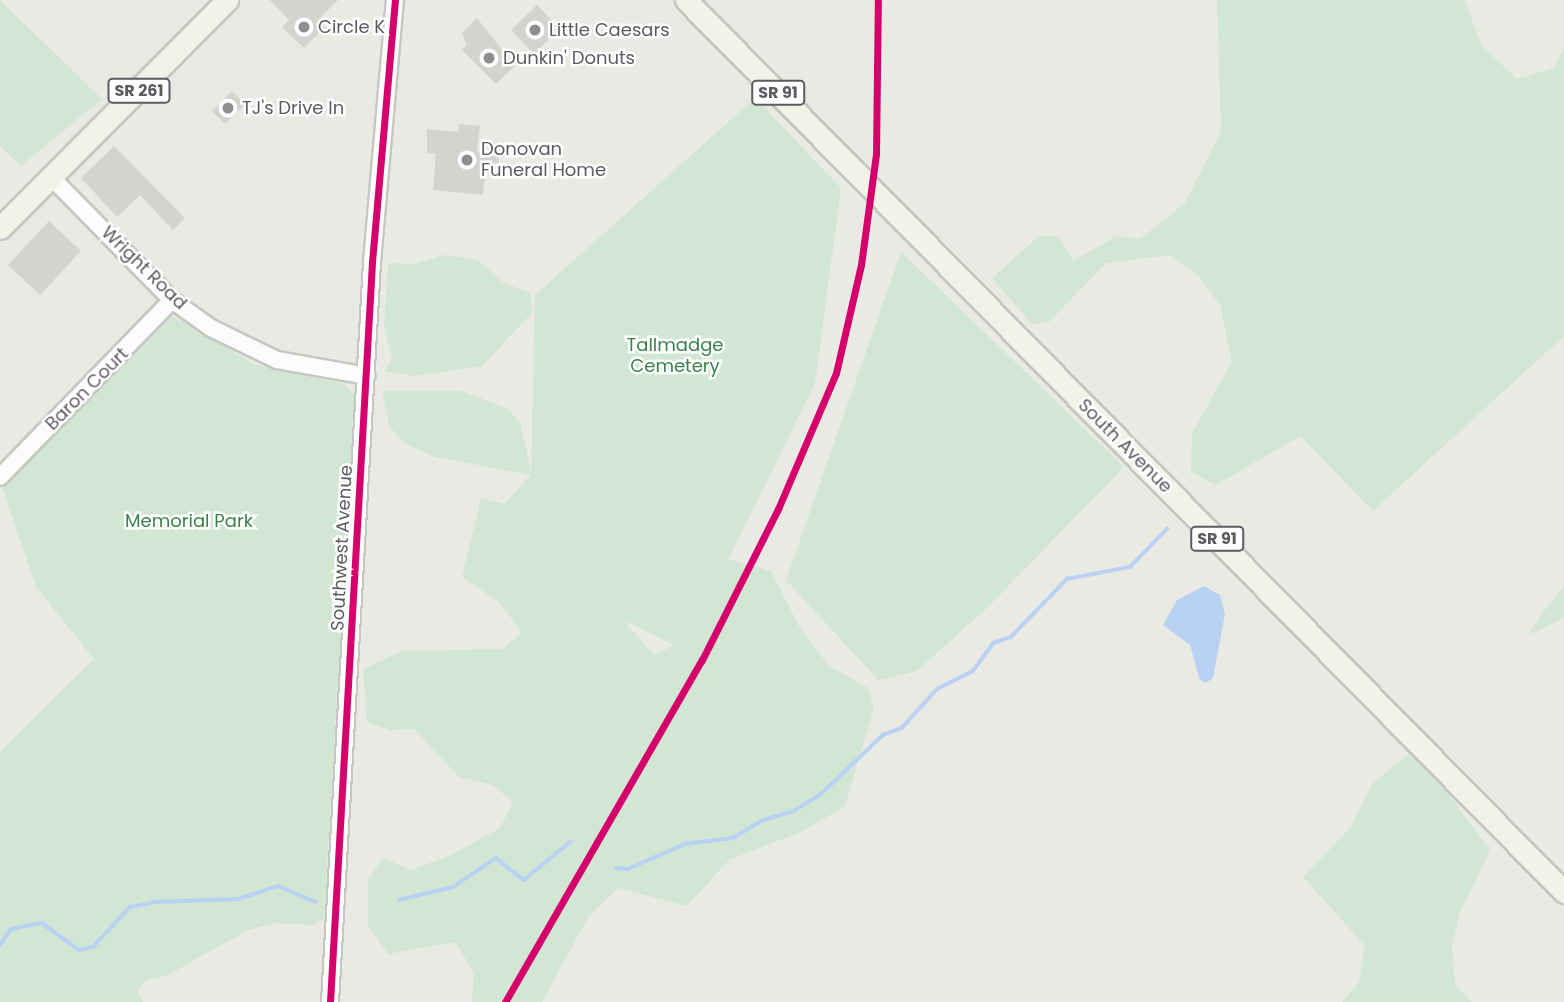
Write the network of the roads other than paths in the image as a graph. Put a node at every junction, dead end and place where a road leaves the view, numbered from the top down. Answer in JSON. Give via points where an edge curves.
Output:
{"nodes":[{"id":1,"x":686,"y":0,"type":"edge"},
{"id":2,"x":232,"y":2,"type":"edge"},
{"id":3,"x":391,"y":4,"type":"edge"},
{"id":4,"x":51,"y":177,"type":"junction"},
{"id":5,"x":0,"y":228,"type":"edge"},
{"id":6,"x":172,"y":300,"type":"junction"},
{"id":7,"x":367,"y":376,"type":"junction"},
{"id":8,"x":0,"y":477,"type":"edge"},
{"id":9,"x":1564,"y":892,"type":"edge"},
{"id":10,"x":330,"y":1002,"type":"edge"}],
"edges":[{"from":1,"to":9,"type":"main road","name":"South Avenue","number":"SR 91"},
{"from":2,"to":4,"type":"main road","number":"SR 261"},
{"from":3,"to":7,"type":"street","name":"Southwest Avenue"},
{"from":4,"to":5,"type":"main road","number":"SR 261"},
{"from":4,"to":6,"type":"street","name":"Wright Road"},
{"from":6,"to":7,"type":"street","name":"Wright Road","via":[[237,344],[276,360]]},
{"from":6,"to":8,"type":"street","name":"Baron Court"},
{"from":7,"to":10,"type":"street","name":"Southwest Avenue"}]}
